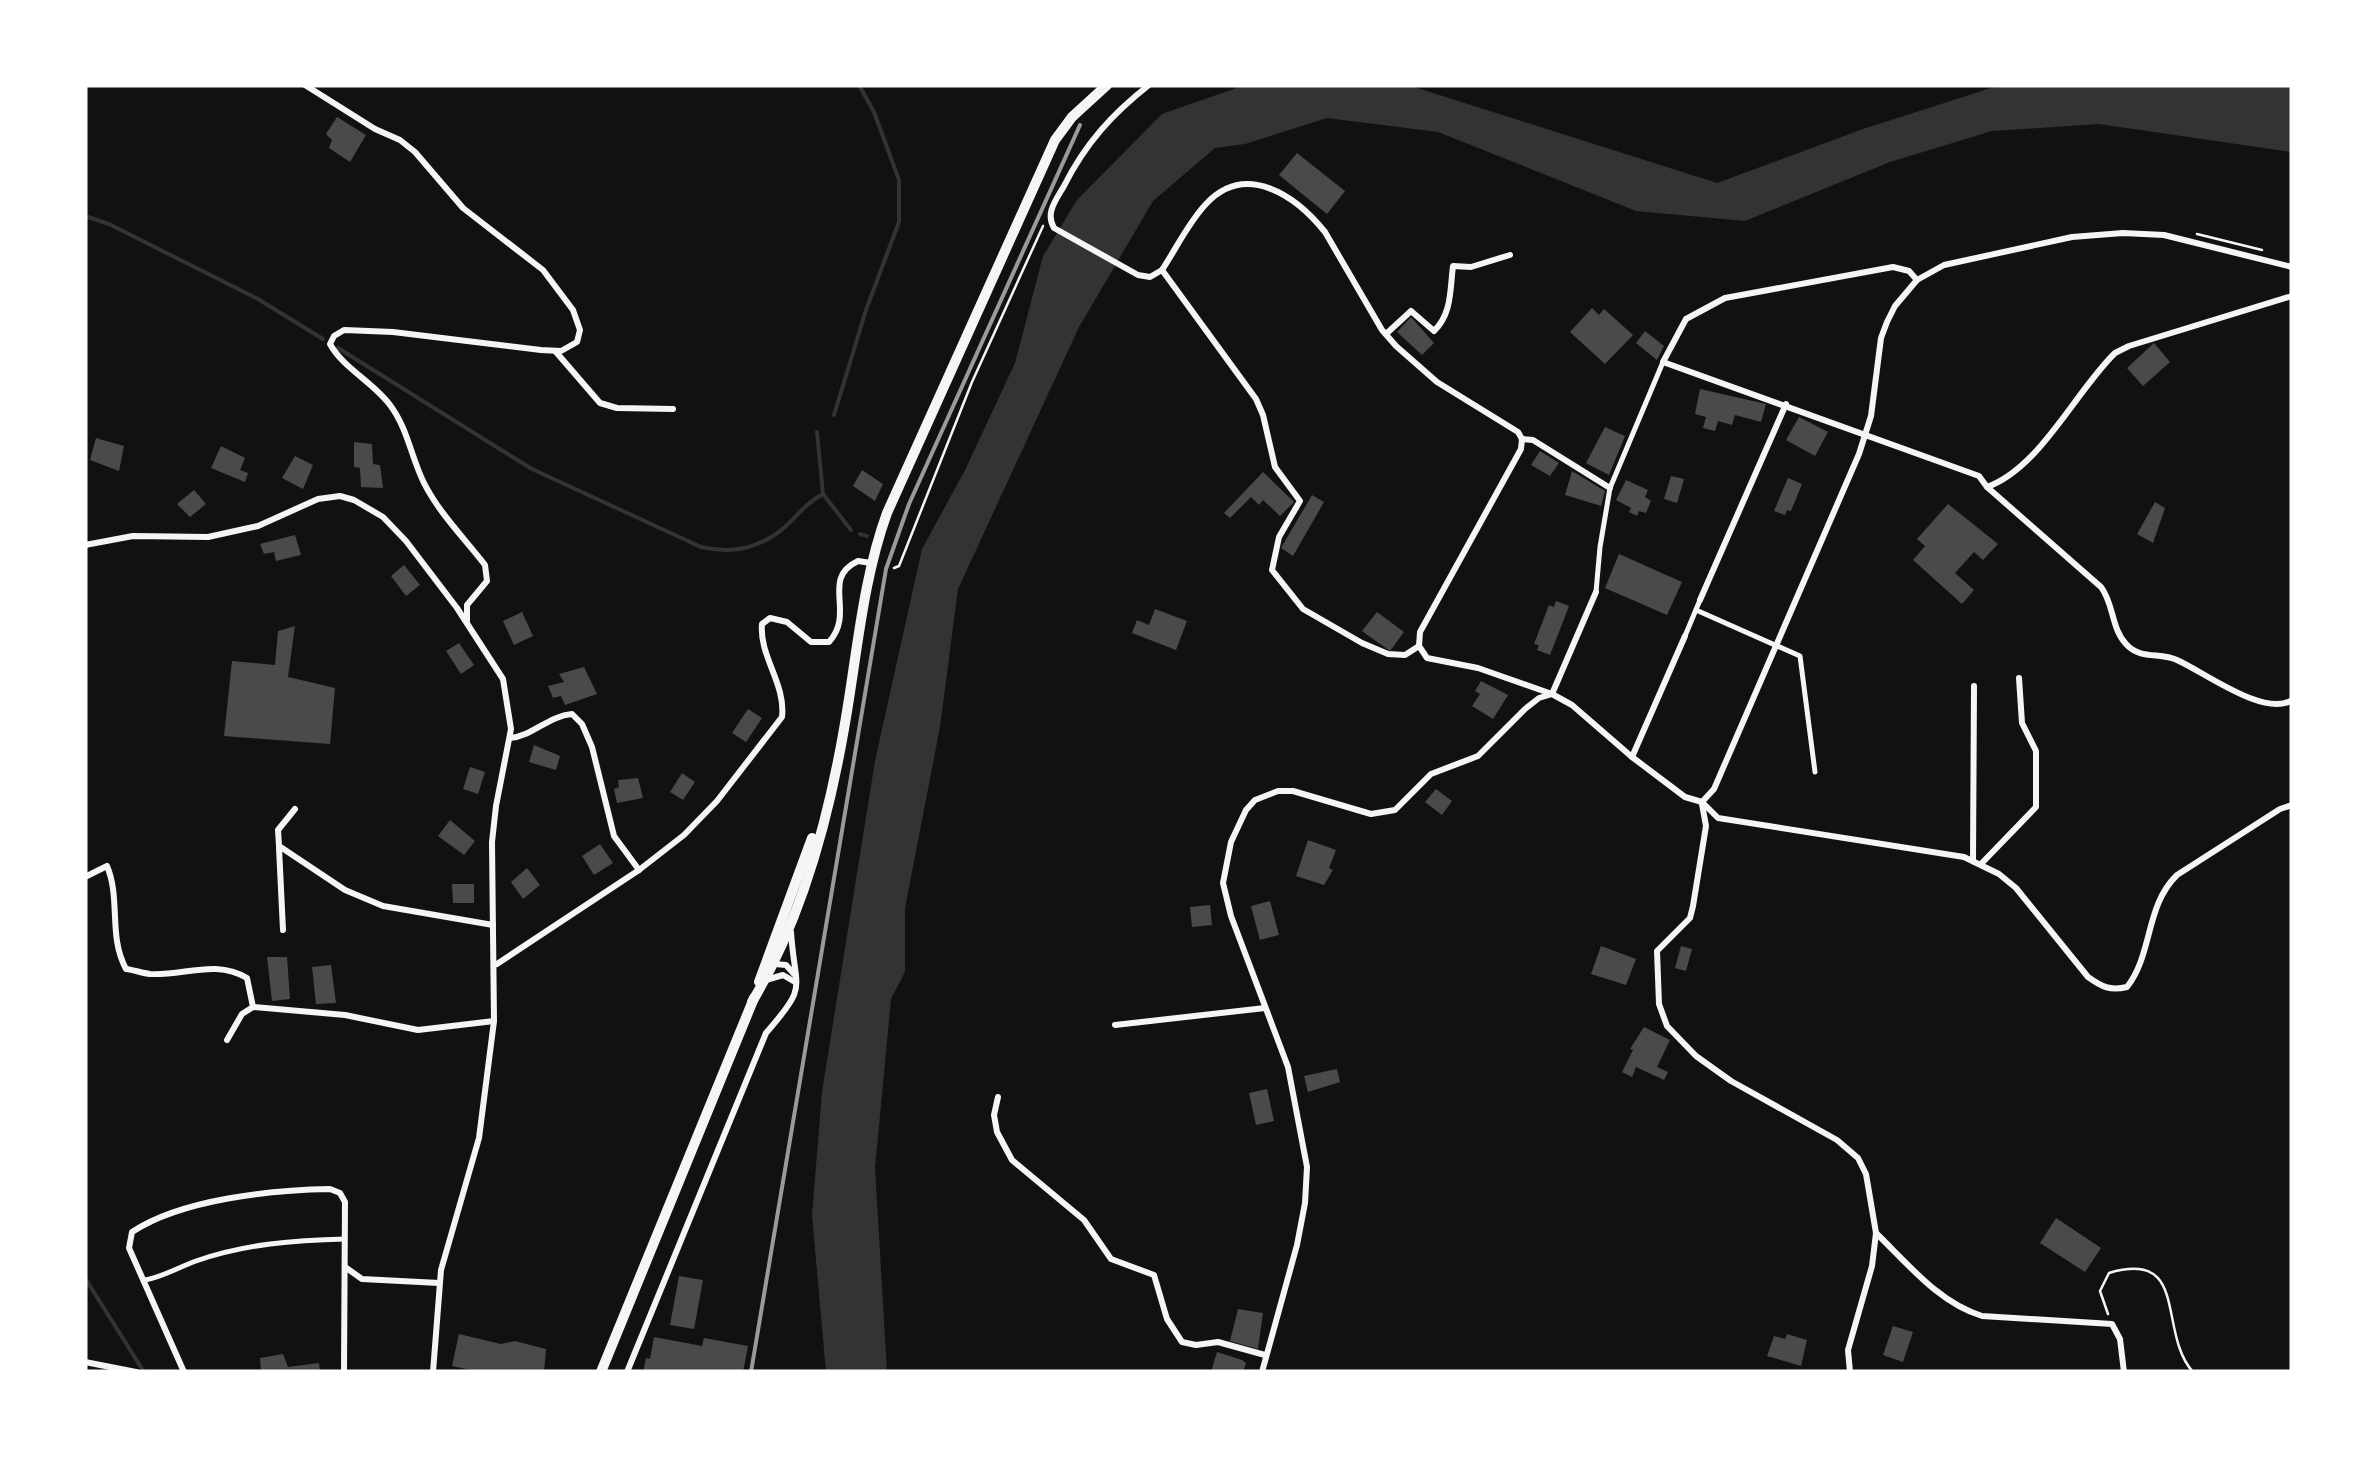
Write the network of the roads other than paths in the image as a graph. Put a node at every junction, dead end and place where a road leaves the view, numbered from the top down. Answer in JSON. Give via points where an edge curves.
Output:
{"nodes":[{"id":1,"x":305,"y":85,"type":"edge"},
{"id":2,"x":1107,"y":85,"type":"edge"},
{"id":3,"x":1149,"y":85,"type":"edge"},
{"id":4,"x":1510,"y":255,"type":"dead end"},
{"id":5,"x":2292,"y":267,"type":"edge"},
{"id":6,"x":1162,"y":270,"type":"junction"},
{"id":7,"x":1917,"y":280,"type":"junction"},
{"id":8,"x":2292,"y":296,"type":"edge"},
{"id":9,"x":1386,"y":334,"type":"junction"},
{"id":10,"x":555,"y":350,"type":"junction"},
{"id":11,"x":1662,"y":362,"type":"junction"},
{"id":12,"x":1786,"y":404,"type":"junction"},
{"id":13,"x":673,"y":409,"type":"dead end"},
{"id":14,"x":1866,"y":434,"type":"junction"},
{"id":15,"x":1522,"y":439,"type":"junction"},
{"id":16,"x":1987,"y":487,"type":"junction"},
{"id":17,"x":1610,"y":488,"type":"junction"},
{"id":18,"x":85,"y":545,"type":"edge"},
{"id":19,"x":872,"y":563,"type":"junction"},
{"id":20,"x":1596,"y":592,"type":"joint"},
{"id":21,"x":1700,"y":600,"type":"joint"},
{"id":22,"x":1696,"y":610,"type":"junction"},
{"id":23,"x":467,"y":622,"type":"junction"},
{"id":24,"x":1685,"y":636,"type":"joint"},
{"id":25,"x":1419,"y":646,"type":"junction"},
{"id":26,"x":1776,"y":646,"type":"junction"},
{"id":27,"x":2018,"y":678,"type":"dead end"},
{"id":28,"x":1974,"y":686,"type":"dead end"},
{"id":29,"x":1552,"y":694,"type":"junction"},
{"id":30,"x":2292,"y":700,"type":"edge"},
{"id":31,"x":510,"y":738,"type":"junction"},
{"id":32,"x":1632,"y":757,"type":"junction"},
{"id":33,"x":1816,"y":772,"type":"dead end"},
{"id":34,"x":1702,"y":802,"type":"junction"},
{"id":35,"x":2292,"y":805,"type":"edge"},
{"id":36,"x":295,"y":809,"type":"dead end"},
{"id":37,"x":279,"y":846,"type":"junction"},
{"id":38,"x":1977,"y":862,"type":"junction"},
{"id":39,"x":639,"y":870,"type":"junction"},
{"id":40,"x":85,"y":877,"type":"edge"},
{"id":41,"x":786,"y":924,"type":"junction"},
{"id":42,"x":493,"y":925,"type":"junction"},
{"id":43,"x":283,"y":930,"type":"dead end"},
{"id":44,"x":496,"y":964,"type":"junction"},
{"id":45,"x":775,"y":964,"type":"junction"},
{"id":46,"x":783,"y":975,"type":"junction"},
{"id":47,"x":762,"y":979,"type":"junction"},
{"id":48,"x":797,"y":982,"type":"junction"},
{"id":49,"x":253,"y":1007,"type":"junction"},
{"id":50,"x":1266,"y":1008,"type":"junction"},
{"id":51,"x":494,"y":1021,"type":"junction"},
{"id":52,"x":1114,"y":1025,"type":"dead end"},
{"id":53,"x":227,"y":1040,"type":"dead end"},
{"id":54,"x":998,"y":1097,"type":"dead end"},
{"id":55,"x":1876,"y":1233,"type":"junction"},
{"id":56,"x":346,"y":1239,"type":"junction"},
{"id":57,"x":345,"y":1266,"type":"junction"},
{"id":58,"x":362,"y":1279,"type":"junction"},
{"id":59,"x":144,"y":1281,"type":"junction"},
{"id":60,"x":439,"y":1284,"type":"junction"},
{"id":61,"x":345,"y":1291,"type":"junction"},
{"id":62,"x":1265,"y":1355,"type":"junction"},
{"id":63,"x":85,"y":1362,"type":"edge"},
{"id":64,"x":136,"y":1372,"type":"edge"},
{"id":65,"x":184,"y":1372,"type":"edge"},
{"id":66,"x":344,"y":1372,"type":"edge"},
{"id":67,"x":433,"y":1372,"type":"edge"},
{"id":68,"x":603,"y":1372,"type":"edge"},
{"id":69,"x":627,"y":1372,"type":"edge"},
{"id":70,"x":1262,"y":1372,"type":"edge"},
{"id":71,"x":1850,"y":1372,"type":"edge"},
{"id":72,"x":2124,"y":1372,"type":"edge"}],
"edges":[{"from":1,"to":10,"type":"street","via":[[400,140],[463,208],[543,270],[580,330],[578,342]]},
{"from":2,"to":19,"type":"highway","via":[[1055,140],[892,502]]},
{"from":3,"to":6,"type":"street","via":[[1091,138],[1050,212],[1059,232],[1138,275]]},
{"from":4,"to":9,"type":"street","via":[[1453,266],[1444,322],[1434,331],[1411,311]]},
{"from":5,"to":7,"type":"street","via":[[2181,238],[2122,233],[1956,261]]},
{"from":6,"to":9,"type":"street","via":[[1208,202],[1225,190],[1262,185],[1313,217]]},
{"from":6,"to":25,"type":"street","via":[[1256,399],[1275,466],[1300,501],[1279,536],[1272,570],[1303,609],[1362,644],[1388,654]]},
{"from":7,"to":11,"type":"street","via":[[1893,267],[1725,298],[1686,319]]},
{"from":7,"to":14,"type":"street","via":[[1881,338]]},
{"from":8,"to":16,"type":"street","via":[[2115,354],[2029,456]]},
{"from":9,"to":15,"type":"street","via":[[1428,375]]},
{"from":10,"to":13,"type":"street","via":[[600,404]]},
{"from":10,"to":23,"type":"street","via":[[344,330],[330,344],[392,408],[424,484],[485,565],[487,580],[467,605]]},
{"from":11,"to":12,"type":"street"},
{"from":11,"to":17,"type":"street"},
{"from":12,"to":14,"type":"street"},
{"from":12,"to":21,"type":"street"},
{"from":14,"to":16,"type":"street","via":[[1979,476]]},
{"from":14,"to":26,"type":"street"},
{"from":15,"to":17,"type":"street"},
{"from":15,"to":25,"type":"street","via":[[1420,632]]},
{"from":16,"to":30,"type":"street","via":[[2101,587],[2126,644],[2142,655],[2174,658],[2274,706]]},
{"from":17,"to":20,"type":"street"},
{"from":18,"to":23,"type":"street","via":[[132,536],[208,537],[340,496],[393,526]]},
{"from":19,"to":39,"type":"street","via":[[858,561],[844,572],[838,588],[842,616],[829,642],[811,642],[782,620],[764,621],[780,721],[706,813]]},
{"from":19,"to":41,"type":"highway","via":[[828,798]]},
{"from":20,"to":29,"type":"street"},
{"from":21,"to":22,"type":"street"},
{"from":22,"to":24,"type":"street"},
{"from":22,"to":26,"type":"street"},
{"from":23,"to":31,"type":"street","via":[[503,679]]},
{"from":24,"to":32,"type":"street"},
{"from":25,"to":29,"type":"street","via":[[1428,658]]},
{"from":26,"to":33,"type":"street","via":[[1800,656]]},
{"from":26,"to":34,"type":"street","via":[[1714,789]]},
{"from":27,"to":38,"type":"street","via":[[2022,722],[2036,751],[2036,807]]},
{"from":28,"to":38,"type":"street"},
{"from":29,"to":32,"type":"street"},
{"from":29,"to":50,"type":"street","via":[[1525,709],[1478,756],[1431,774],[1388,813],[1370,814],[1293,791],[1255,800],[1231,842],[1223,883]]},
{"from":31,"to":39,"type":"street","via":[[558,715],[572,714],[582,724],[614,836]]},
{"from":31,"to":42,"type":"street","via":[[494,824]]},
{"from":32,"to":34,"type":"street"},
{"from":34,"to":38,"type":"street","via":[[1718,818],[1736,822],[1934,849]]},
{"from":34,"to":55,"type":"street","via":[[1706,826],[1690,918],[1657,951],[1659,1004],[1667,1026],[1732,1081],[1858,1158]]},
{"from":35,"to":38,"type":"street","via":[[2164,888],[2127,988],[2102,987],[2088,977],[2016,888]]},
{"from":36,"to":37,"type":"street","via":[[278,830]]},
{"from":37,"to":42,"type":"street","via":[[345,890],[383,906]]},
{"from":37,"to":43,"type":"street"},
{"from":39,"to":44,"type":"street"},
{"from":40,"to":49,"type":"street","via":[[107,866],[116,951],[126,968],[151,974],[235,971],[246,978]]},
{"from":41,"to":45,"type":"highway"},
{"from":41,"to":47,"type":"highway"},
{"from":41,"to":48,"type":"street"},
{"from":42,"to":44,"type":"street"},
{"from":44,"to":51,"type":"street"},
{"from":45,"to":46,"type":"street"},
{"from":45,"to":47,"type":"highway"},
{"from":45,"to":48,"type":"street","via":[[786,965]]},
{"from":46,"to":47,"type":"street"},
{"from":46,"to":48,"type":"street"},
{"from":47,"to":68,"type":"highway"},
{"from":48,"to":69,"type":"street","via":[[794,1000],[766,1033]]},
{"from":49,"to":51,"type":"street","via":[[418,1030]]},
{"from":49,"to":53,"type":"street"},
{"from":50,"to":52,"type":"street"},
{"from":50,"to":62,"type":"street","via":[[1288,1067],[1307,1167],[1297,1246]]},
{"from":51,"to":60,"type":"street","via":[[479,1138]]},
{"from":54,"to":62,"type":"street","via":[[996,1132],[1012,1160],[1084,1220],[1111,1259],[1154,1275],[1182,1342],[1218,1342]]},
{"from":55,"to":71,"type":"street","via":[[1848,1350]]},
{"from":55,"to":72,"type":"street","via":[[1962,1310],[2112,1324]]},
{"from":56,"to":57,"type":"street"},
{"from":56,"to":59,"type":"street","via":[[246,1248]]},
{"from":56,"to":59,"type":"street","via":[[340,1193],[258,1193],[139,1228],[129,1248]]},
{"from":57,"to":58,"type":"street"},
{"from":57,"to":61,"type":"street"},
{"from":58,"to":60,"type":"street"},
{"from":58,"to":61,"type":"street"},
{"from":59,"to":65,"type":"street"},
{"from":60,"to":67,"type":"street"},
{"from":61,"to":66,"type":"street"},
{"from":62,"to":70,"type":"street"},
{"from":63,"to":64,"type":"street"}]}
